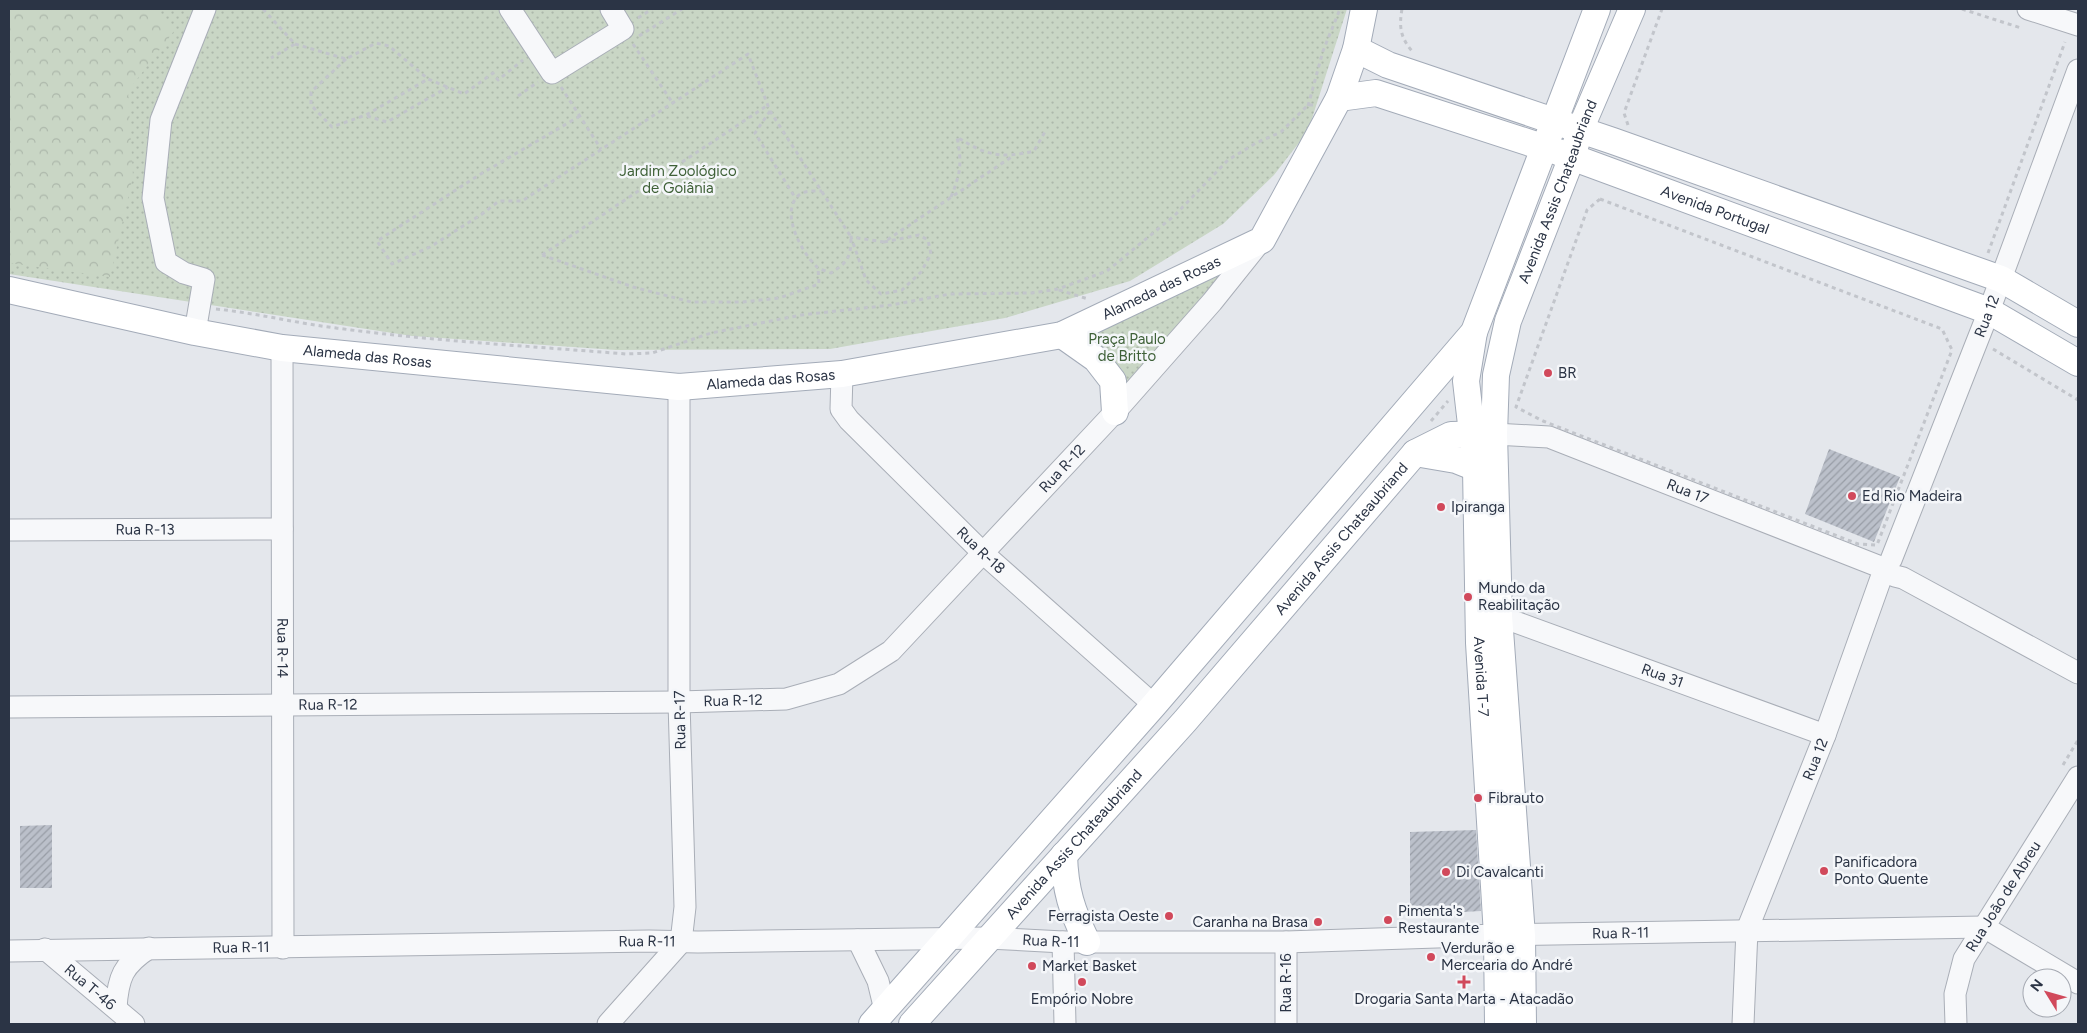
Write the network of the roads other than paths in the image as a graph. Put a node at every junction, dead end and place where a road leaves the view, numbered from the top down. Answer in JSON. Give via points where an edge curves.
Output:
{"nodes":[{"id":1,"x":205,"y":9,"type":"edge"},
{"id":2,"x":510,"y":9,"type":"edge"},
{"id":3,"x":611,"y":9,"type":"edge"},
{"id":4,"x":1364,"y":9,"type":"edge"},
{"id":5,"x":1597,"y":9,"type":"edge"},
{"id":6,"x":1632,"y":9,"type":"edge"},
{"id":7,"x":2028,"y":9,"type":"edge"},
{"id":8,"x":2078,"y":25,"type":"edge"},
{"id":9,"x":1356,"y":49,"type":"junction"},
{"id":10,"x":1388,"y":65,"type":"junction"},
{"id":11,"x":2078,"y":70,"type":"edge"},
{"id":12,"x":1376,"y":93,"type":"junction"},
{"id":13,"x":1337,"y":102,"type":"junction"},
{"id":14,"x":1552,"y":122,"type":"junction"},
{"id":15,"x":1580,"y":130,"type":"junction"},
{"id":16,"x":1546,"y":148,"type":"junction"},
{"id":17,"x":1572,"y":158,"type":"junction"},
{"id":18,"x":1262,"y":240,"type":"junction"},
{"id":19,"x":2001,"y":279,"type":"junction"},
{"id":20,"x":9,"y":290,"type":"edge"},
{"id":21,"x":1989,"y":311,"type":"junction"},
{"id":22,"x":198,"y":320,"type":"junction"},
{"id":23,"x":2078,"y":324,"type":"edge"},
{"id":24,"x":1474,"y":332,"type":"junction"},
{"id":25,"x":1062,"y":335,"type":"junction"},
{"id":26,"x":282,"y":348,"type":"junction"},
{"id":27,"x":2078,"y":363,"type":"edge"},
{"id":28,"x":842,"y":374,"type":"junction"},
{"id":29,"x":679,"y":387,"type":"junction"},
{"id":30,"x":1115,"y":412,"type":"junction"},
{"id":31,"x":1483,"y":434,"type":"junction"},
{"id":32,"x":1415,"y":453,"type":"junction"},
{"id":33,"x":1476,"y":468,"type":"junction"},
{"id":34,"x":282,"y":529,"type":"junction"},
{"id":35,"x":9,"y":530,"type":"edge"},
{"id":36,"x":984,"y":554,"type":"junction"},
{"id":37,"x":1888,"y":571,"type":"junction"},
{"id":38,"x":1499,"y":616,"type":"junction"},
{"id":39,"x":2078,"y":673,"type":"edge"},
{"id":40,"x":679,"y":702,"type":"junction"},
{"id":41,"x":282,"y":704,"type":"junction"},
{"id":42,"x":1154,"y":705,"type":"junction"},
{"id":43,"x":9,"y":706,"type":"edge"},
{"id":44,"x":1825,"y":736,"type":"junction"},
{"id":45,"x":2078,"y":777,"type":"edge"},
{"id":46,"x":1064,"y":855,"type":"junction"},
{"id":47,"x":1984,"y":927,"type":"junction"},
{"id":48,"x":1747,"y":930,"type":"junction"},
{"id":49,"x":1509,"y":935,"type":"junction"},
{"id":50,"x":988,"y":938,"type":"junction"},
{"id":51,"x":948,"y":939,"type":"junction"},
{"id":52,"x":858,"y":940,"type":"junction"},
{"id":53,"x":681,"y":942,"type":"junction"},
{"id":54,"x":1075,"y":942,"type":"junction"},
{"id":55,"x":1286,"y":942,"type":"junction"},
{"id":56,"x":149,"y":948,"type":"junction"},
{"id":57,"x":283,"y":948,"type":"junction"},
{"id":58,"x":45,"y":949,"type":"junction"},
{"id":59,"x":9,"y":951,"type":"edge"},
{"id":60,"x":2078,"y":983,"type":"edge"},
{"id":61,"x":116,"y":1008,"type":"junction"},
{"id":62,"x":879,"y":1017,"type":"edge"},
{"id":63,"x":134,"y":1024,"type":"edge"},
{"id":64,"x":608,"y":1024,"type":"edge"},
{"id":65,"x":912,"y":1024,"type":"edge"},
{"id":66,"x":1065,"y":1024,"type":"edge"},
{"id":67,"x":1286,"y":1024,"type":"edge"},
{"id":68,"x":1498,"y":1024,"type":"edge"},
{"id":69,"x":1522,"y":1024,"type":"edge"},
{"id":70,"x":1743,"y":1024,"type":"edge"},
{"id":71,"x":1956,"y":1024,"type":"edge"}],
"edges":[{"from":1,"to":22,"type":"street","via":[[162,120],[153,198],[166,262],[184,274],[204,279]]},
{"from":2,"to":3,"type":"street","via":[[552,73],[623,29]]},
{"from":4,"to":9,"type":"main road"},
{"from":5,"to":14,"type":"main road","name":"Avenida Assis Chateaubriand"},
{"from":6,"to":15,"type":"main road","name":"Avenida Assis Chateaubriand"},
{"from":7,"to":8,"type":"street"},
{"from":9,"to":10,"type":"main road","name":"Avenida Portugal"},
{"from":9,"to":13,"type":"main road"},
{"from":10,"to":12,"type":"main road"},
{"from":10,"to":14,"type":"main road","name":"Avenida Portugal"},
{"from":11,"to":19,"type":"street","name":"Rua 12"},
{"from":12,"to":13,"type":"main road","name":"Avenida Portugal"},
{"from":12,"to":16,"type":"main road","name":"Avenida Portugal"},
{"from":13,"to":18,"type":"main road"},
{"from":14,"to":15,"type":"main road","name":"Avenida Portugal"},
{"from":14,"to":16,"type":"main road","name":"Avenida Assis Chateaubriand"},
{"from":15,"to":17,"type":"main road","name":"Avenida Assis Chateaubriand"},
{"from":15,"to":19,"type":"main road","name":"Avenida Portugal"},
{"from":16,"to":17,"type":"main road","name":"Avenida Portugal"},
{"from":16,"to":24,"type":"main road","name":"Avenida Assis Chateaubriand"},
{"from":17,"to":21,"type":"main road","name":"Avenida Portugal"},
{"from":17,"to":31,"type":"main road","name":"Avenida Assis Chateaubriand","via":[[1508,321]]},
{"from":18,"to":25,"type":"main road","name":"Alameda das Rosas"},
{"from":18,"to":30,"type":"street","name":"Rua R-12"},
{"from":19,"to":21,"type":"street","name":"Rua 12"},
{"from":19,"to":23,"type":"main road","name":"Avenida Portugal"},
{"from":20,"to":22,"type":"main road","name":"Alameda das Rosas"},
{"from":21,"to":27,"type":"main road","name":"Avenida Portugal"},
{"from":21,"to":37,"type":"street","name":"Rua 12"},
{"from":22,"to":26,"type":"main road","name":"Alameda das Rosas"},
{"from":24,"to":31,"type":"main road","name":"Avenida T-7","via":[[1466,381]]},
{"from":24,"to":42,"type":"main road","name":"Avenida Assis Chateaubriand"},
{"from":25,"to":28,"type":"main road","name":"Alameda das Rosas"},
{"from":25,"to":30,"type":"main road","via":[[1096,359],[1113,381]]},
{"from":26,"to":29,"type":"main road","name":"Alameda das Rosas"},
{"from":26,"to":34,"type":"street","name":"Rua R-14"},
{"from":28,"to":29,"type":"main road","name":"Alameda das Rosas"},
{"from":28,"to":36,"type":"street","name":"Rua R-18","via":[[840,409]]},
{"from":29,"to":40,"type":"street","name":"Rua R-17"},
{"from":30,"to":36,"type":"street","name":"Rua R-12"},
{"from":31,"to":32,"type":"main road","name":"Avenida Assis Chateaubriand","via":[[1451,435]]},
{"from":31,"to":33,"type":"main road","name":"Avenida T-7"},
{"from":31,"to":37,"type":"street","name":"Rua 17","via":[[1549,437]]},
{"from":31,"to":38,"type":"main road","name":"Avenida T-7"},
{"from":32,"to":33,"type":"main road","via":[[1456,460]]},
{"from":32,"to":46,"type":"main road","name":"Avenida Assis Chateaubriand","via":[[1185,721]]},
{"from":33,"to":49,"type":"main road","name":"Avenida T-7","via":[[1479,643]]},
{"from":34,"to":35,"type":"street","name":"Rua R-13"},
{"from":34,"to":41,"type":"street","name":"Rua R-14"},
{"from":36,"to":40,"type":"street","name":"Rua R-12","via":[[891,651],[839,684],[786,699]]},
{"from":36,"to":42,"type":"street","name":"Rua R-18"},
{"from":37,"to":39,"type":"street","name":"Rua 17"},
{"from":37,"to":44,"type":"street","name":"Rua 12"},
{"from":38,"to":44,"type":"street","name":"Rua 31"},
{"from":38,"to":49,"type":"main road","name":"Avenida T-7"},
{"from":40,"to":41,"type":"street","name":"Rua R-12"},
{"from":40,"to":53,"type":"street","name":"Rua R-17","via":[[685,907]]},
{"from":41,"to":43,"type":"street","name":"Rua R-12"},
{"from":41,"to":57,"type":"street","name":"Rua R-14"},
{"from":42,"to":51,"type":"main road","name":"Avenida Assis Chateaubriand"},
{"from":44,"to":48,"type":"street","name":"Rua 12"},
{"from":45,"to":47,"type":"street","name":"Rua João de Abreu"},
{"from":46,"to":50,"type":"main road","name":"Avenida Assis Chateaubriand"},
{"from":46,"to":54,"type":"main road","via":[[1064,881]]},
{"from":47,"to":48,"type":"street","name":"Rua R-11"},
{"from":47,"to":60,"type":"street"},
{"from":47,"to":71,"type":"street","name":"Rua João de Abreu","via":[[1964,959],[1955,994]]},
{"from":48,"to":49,"type":"street","name":"Rua R-11"},
{"from":48,"to":70,"type":"street","name":"Rua 12"},
{"from":49,"to":55,"type":"street","name":"Rua R-11"},
{"from":49,"to":68,"type":"main road","name":"Avenida T-7"},
{"from":49,"to":69,"type":"main road","name":"Avenida T-7"},
{"from":50,"to":51,"type":"street","name":"Rua R-11"},
{"from":50,"to":54,"type":"street","name":"Rua R-11"},
{"from":50,"to":65,"type":"main road","name":"Avenida Assis Chateaubriand"},
{"from":51,"to":52,"type":"street","name":"Rua R-11"},
{"from":51,"to":62,"type":"main road","name":"Avenida Assis Chateaubriand"},
{"from":52,"to":53,"type":"street","name":"Rua R-11"},
{"from":52,"to":62,"type":"street","via":[[878,981]]},
{"from":53,"to":57,"type":"street","name":"Rua R-11"},
{"from":53,"to":64,"type":"street"},
{"from":54,"to":55,"type":"street","name":"Rua R-11"},
{"from":54,"to":66,"type":"street"},
{"from":55,"to":67,"type":"street","name":"Rua R-16"},
{"from":56,"to":57,"type":"street","name":"Rua R-11"},
{"from":56,"to":58,"type":"street","name":"Rua R-11"},
{"from":56,"to":61,"type":"street","via":[[133,958],[122,972]]},
{"from":58,"to":59,"type":"street","name":"Rua R-11"},
{"from":58,"to":61,"type":"street","name":"Rua T-46"},
{"from":61,"to":63,"type":"street","name":"Rua T-46"}]}
